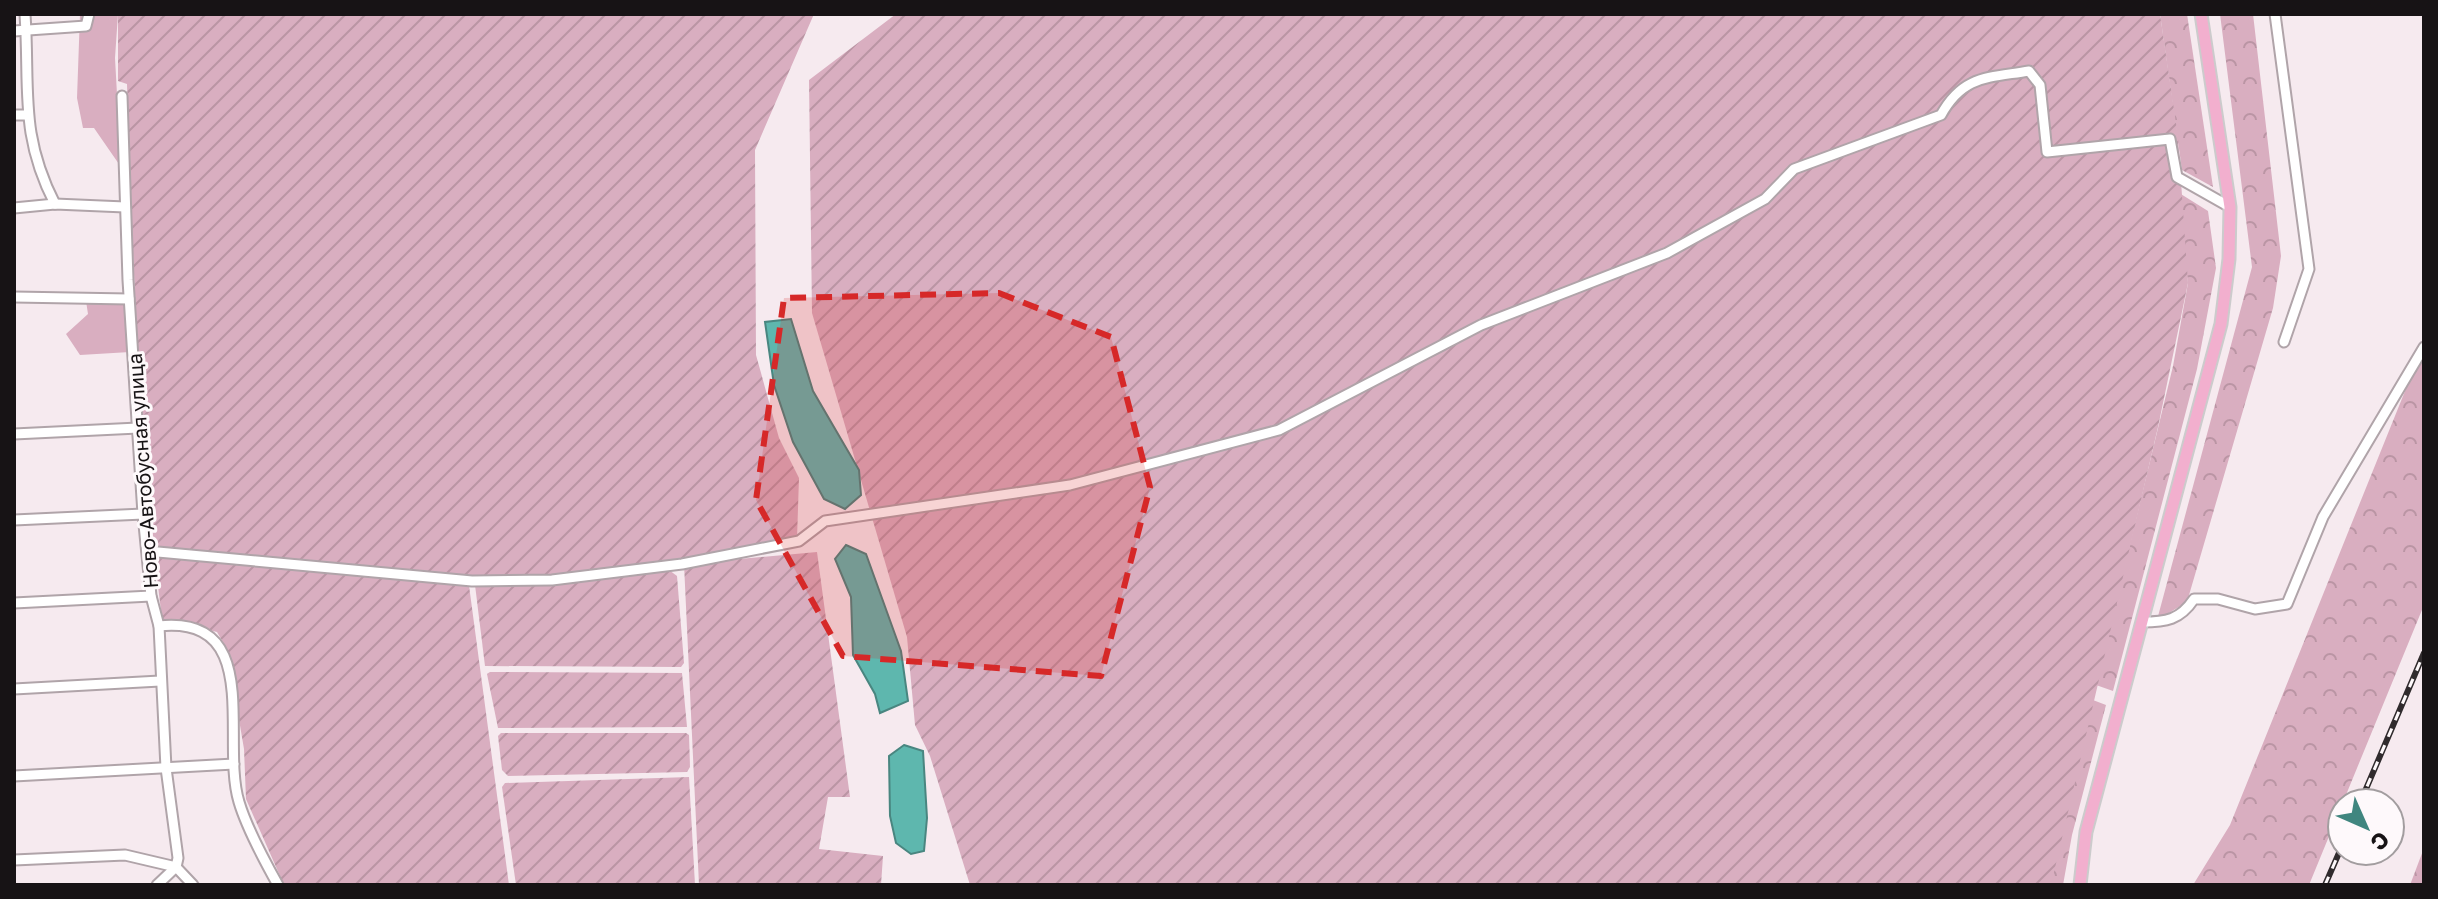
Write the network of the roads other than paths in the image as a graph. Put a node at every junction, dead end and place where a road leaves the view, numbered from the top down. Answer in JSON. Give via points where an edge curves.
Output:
{"nodes":[{"id":1,"x":25,"y":14,"type":"edge"},
{"id":2,"x":89,"y":14,"type":"edge"},
{"id":3,"x":2201,"y":14,"type":"edge"},
{"id":4,"x":2275,"y":14,"type":"edge"},
{"id":5,"x":26,"y":30,"type":"junction"},
{"id":6,"x":14,"y":31,"type":"edge"},
{"id":7,"x":122,"y":96,"type":"dead end"},
{"id":8,"x":14,"y":115,"type":"edge"},
{"id":9,"x":27,"y":115,"type":"junction"},
{"id":10,"x":55,"y":204,"type":"junction"},
{"id":11,"x":125,"y":207,"type":"junction"},
{"id":12,"x":2230,"y":207,"type":"junction"},
{"id":13,"x":14,"y":208,"type":"edge"},
{"id":14,"x":14,"y":297,"type":"edge"},
{"id":15,"x":129,"y":299,"type":"junction"},
{"id":16,"x":2284,"y":342,"type":"dead end"},
{"id":17,"x":2424,"y":347,"type":"edge"},
{"id":18,"x":138,"y":428,"type":"junction"},
{"id":19,"x":14,"y":434,"type":"edge"},
{"id":20,"x":143,"y":514,"type":"junction"},
{"id":21,"x":14,"y":520,"type":"edge"},
{"id":22,"x":147,"y":551,"type":"junction"},
{"id":23,"x":151,"y":596,"type":"junction"},
{"id":24,"x":14,"y":603,"type":"edge"},
{"id":25,"x":2142,"y":622,"type":"junction"},
{"id":26,"x":159,"y":626,"type":"junction"},
{"id":27,"x":160,"y":681,"type":"junction"},
{"id":28,"x":14,"y":689,"type":"edge"},
{"id":29,"x":234,"y":764,"type":"junction"},
{"id":30,"x":166,"y":768,"type":"junction"},
{"id":31,"x":14,"y":776,"type":"edge"},
{"id":32,"x":14,"y":860,"type":"edge"},
{"id":33,"x":176,"y":867,"type":"junction"},
{"id":34,"x":157,"y":885,"type":"edge"},
{"id":35,"x":193,"y":885,"type":"edge"},
{"id":36,"x":278,"y":885,"type":"edge"},
{"id":37,"x":2080,"y":885,"type":"edge"}],
"edges":[{"from":1,"to":5,"type":"street"},
{"from":2,"to":5,"type":"street","via":[[86,26]]},
{"from":3,"to":12,"type":"main road"},
{"from":4,"to":16,"type":"street","via":[[2309,269]]},
{"from":5,"to":6,"type":"street"},
{"from":5,"to":9,"type":"street"},
{"from":7,"to":11,"type":"street","name":"Ново-Автобусная улица"},
{"from":8,"to":9,"type":"street"},
{"from":9,"to":10,"type":"street","via":[[35,163]]},
{"from":10,"to":11,"type":"street"},
{"from":10,"to":13,"type":"street"},
{"from":11,"to":15,"type":"street","name":"Ново-Автобусная улица"},
{"from":12,"to":22,"type":"street","via":[[2177,177],[2170,139],[2047,152],[2040,85],[2029,71],[1972,80],[1951,95],[1941,115],[1794,169],[1765,199],[1667,253],[1481,325],[1279,430],[1191,455],[1070,485],[825,521],[799,541],[682,564],[552,580],[472,581]]},
{"from":12,"to":25,"type":"main road","via":[[2221,324]]},
{"from":14,"to":15,"type":"street"},
{"from":15,"to":18,"type":"street","name":"Ново-Автобусная улица"},
{"from":17,"to":25,"type":"street","via":[[2323,517],[2287,604],[2255,609],[2194,599],[2183,614],[2164,622]]},
{"from":18,"to":19,"type":"street"},
{"from":18,"to":20,"type":"street","name":"Ново-Автобусная улица"},
{"from":20,"to":21,"type":"street"},
{"from":20,"to":22,"type":"street","name":"Ново-Автобусная улица"},
{"from":22,"to":23,"type":"street","name":"Ново-Автобусная улица"},
{"from":23,"to":24,"type":"street"},
{"from":23,"to":26,"type":"street","name":"Ново-Автобусная улица"},
{"from":25,"to":37,"type":"main road","via":[[2086,832]]},
{"from":26,"to":27,"type":"street","name":"Ново-Автобусная улица"},
{"from":26,"to":29,"type":"street","via":[[197,628],[215,637],[222,649],[235,723]]},
{"from":27,"to":28,"type":"street"},
{"from":27,"to":30,"type":"street","name":"Ново-Автобусная улица"},
{"from":29,"to":30,"type":"street"},
{"from":29,"to":36,"type":"street","via":[[239,801]]},
{"from":30,"to":31,"type":"street"},
{"from":30,"to":33,"type":"street","name":"Ново-Автобусная улица"},
{"from":32,"to":33,"type":"street","via":[[125,855]]},
{"from":33,"to":34,"type":"street"},
{"from":33,"to":35,"type":"street"}]}
